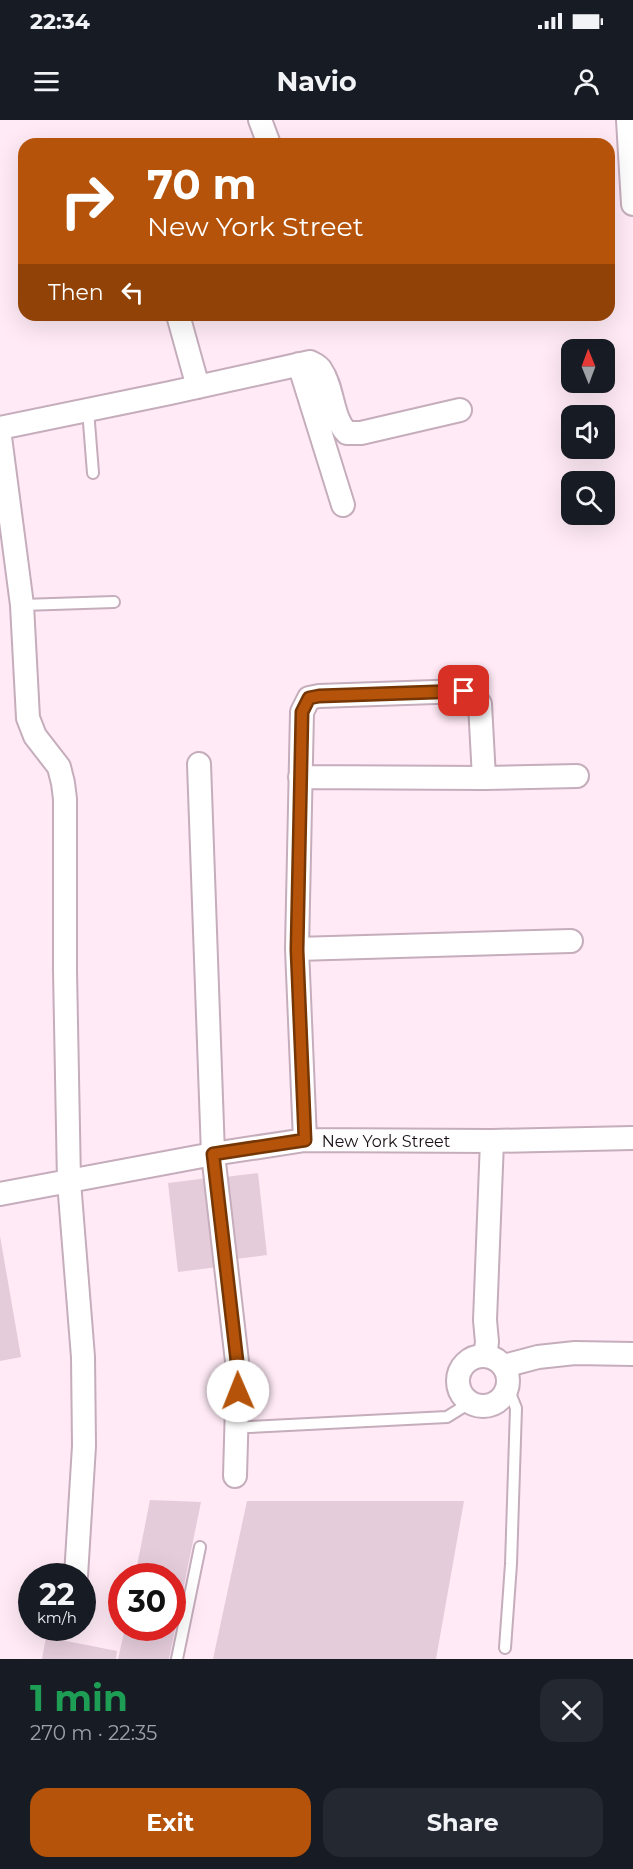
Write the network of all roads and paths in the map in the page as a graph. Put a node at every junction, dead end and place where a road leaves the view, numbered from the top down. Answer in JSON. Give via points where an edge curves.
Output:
{"nodes":[{"id":1,"x":260,"y":120,"type":"edge"},
{"id":2,"x":628,"y":120,"type":"edge"},
{"id":3,"x":266,"y":138,"type":"edge"},
{"id":4,"x":633,"y":204,"type":"edge"},
{"id":5,"x":180,"y":321,"type":"edge"},
{"id":6,"x":299,"y":364,"type":"junction"},
{"id":7,"x":198,"y":387,"type":"junction"},
{"id":8,"x":88,"y":410,"type":"junction"},
{"id":9,"x":460,"y":410,"type":"dead end"},
{"id":10,"x":0,"y":428,"type":"edge"},
{"id":11,"x":0,"y":437,"type":"edge"},
{"id":12,"x":93,"y":473,"type":"dead end"},
{"id":13,"x":344,"y":505,"type":"dead end"},
{"id":14,"x":114,"y":602,"type":"dead end"},
{"id":15,"x":22,"y":604,"type":"junction"},
{"id":16,"x":199,"y":764,"type":"dead end"},
{"id":17,"x":577,"y":776,"type":"dead end"},
{"id":18,"x":300,"y":777,"type":"junction"},
{"id":19,"x":484,"y":778,"type":"junction"},
{"id":20,"x":571,"y":941,"type":"dead end"},
{"id":21,"x":297,"y":950,"type":"junction"},
{"id":22,"x":633,"y":1138,"type":"edge"},
{"id":23,"x":305,"y":1140,"type":"junction"},
{"id":24,"x":492,"y":1141,"type":"junction"},
{"id":25,"x":213,"y":1154,"type":"junction"},
{"id":26,"x":69,"y":1182,"type":"junction"},
{"id":27,"x":0,"y":1194,"type":"edge"},
{"id":28,"x":633,"y":1354,"type":"edge"},
{"id":29,"x":499,"y":1370,"type":"junction"},
{"id":30,"x":471,"y":1402,"type":"junction"},
{"id":31,"x":249,"y":1427,"type":"dead end"},
{"id":32,"x":235,"y":1476,"type":"dead end"},
{"id":33,"x":200,"y":1547,"type":"dead end"},
{"id":34,"x":77,"y":1563,"type":"edge"},
{"id":35,"x":505,"y":1648,"type":"dead end"},
{"id":36,"x":177,"y":1659,"type":"edge"}],
"edges":[{"from":1,"to":3,"type":"street"},
{"from":2,"to":4,"type":"street"},
{"from":5,"to":7,"type":"street"},
{"from":6,"to":7,"type":"street"},
{"from":6,"to":9,"type":"street","via":[[310,362],[321,368],[340,427],[346,433]]},
{"from":6,"to":13,"type":"street"},
{"from":7,"to":8,"type":"street"},
{"from":8,"to":10,"type":"street"},
{"from":8,"to":12,"type":"lane"},
{"from":11,"to":15,"type":"street"},
{"from":14,"to":15,"type":"lane"},
{"from":15,"to":26,"type":"street","via":[[28,718],[35,736],[59,767],[65,799]]},
{"from":16,"to":25,"type":"street"},
{"from":17,"to":19,"type":"street"},
{"from":18,"to":19,"type":"street"},
{"from":18,"to":19,"type":"street","via":[[302,712],[309,698],[464,691],[474,695],[480,704]]},
{"from":18,"to":21,"type":"street"},
{"from":20,"to":21,"type":"street"},
{"from":21,"to":23,"type":"street"},
{"from":22,"to":24,"type":"street","name":"New York Street"},
{"from":23,"to":24,"type":"street","name":"New York Street"},
{"from":23,"to":25,"type":"street","name":"New York Street"},
{"from":24,"to":29,"type":"street","via":[[484,1320],[486,1342]]},
{"from":25,"to":26,"type":"street","name":"New York Street"},
{"from":25,"to":32,"type":"street","via":[[238,1370]]},
{"from":26,"to":27,"type":"street","name":"New York Street"},
{"from":26,"to":34,"type":"street","via":[[83,1379],[84,1446]]},
{"from":28,"to":29,"type":"street","via":[[538,1357]]},
{"from":29,"to":30,"type":"street","via":[[499,1400],[478,1405]]},
{"from":29,"to":30,"type":"street","via":[[477,1356],[469,1360],[459,1373],[458,1382]]},
{"from":29,"to":35,"type":"lane","via":[[516,1407]]},
{"from":30,"to":31,"type":"lane","via":[[447,1417]]},
{"from":33,"to":36,"type":"lane"}]}
